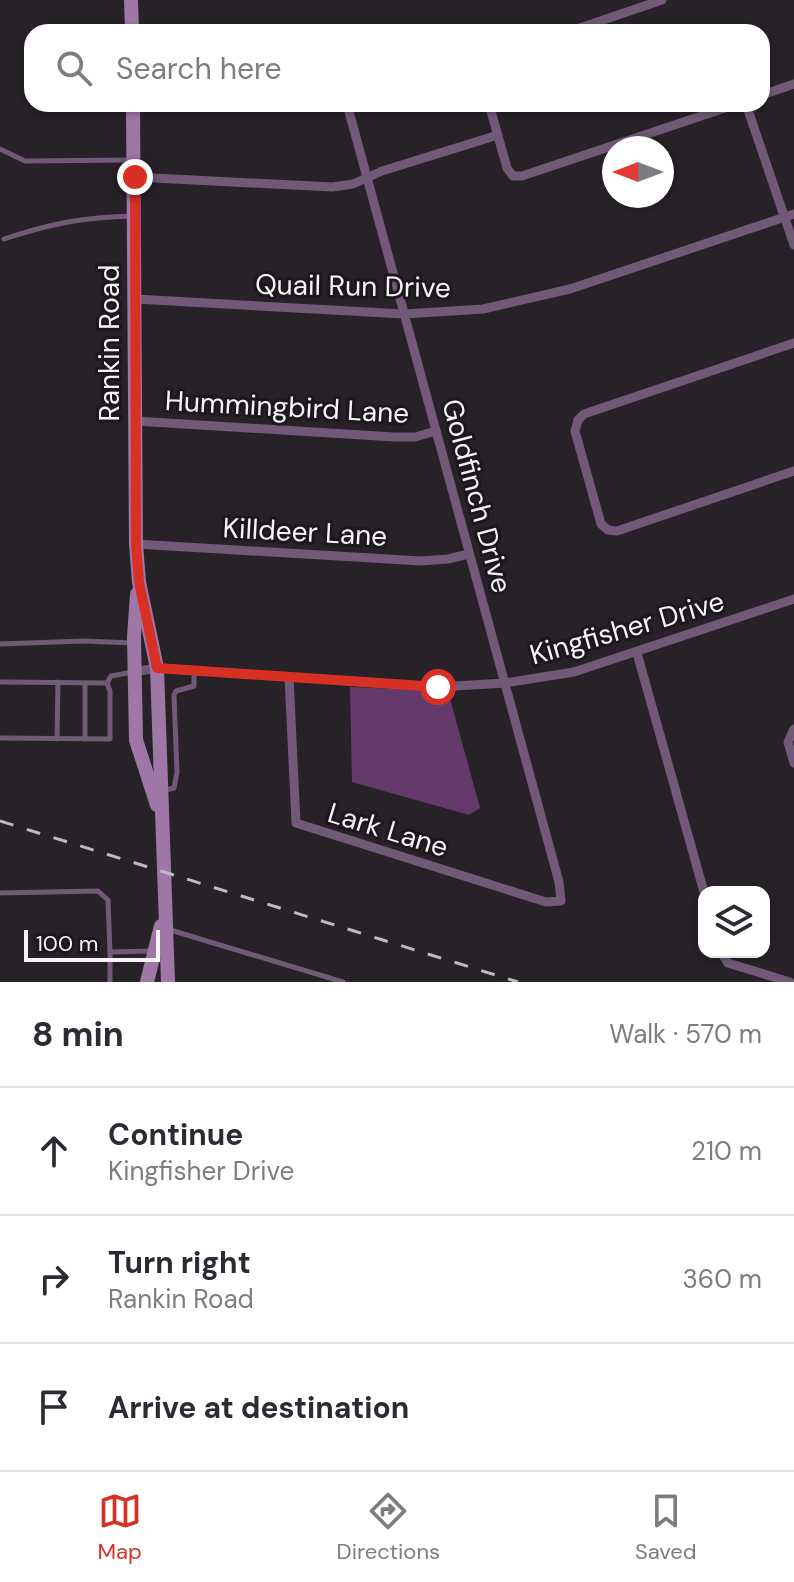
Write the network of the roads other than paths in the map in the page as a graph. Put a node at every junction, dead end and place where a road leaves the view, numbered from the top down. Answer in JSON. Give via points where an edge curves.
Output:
{"nodes":[{"id":1,"x":131,"y":0,"type":"edge"},
{"id":2,"x":662,"y":0,"type":"edge"},
{"id":3,"x":132,"y":24,"type":"edge"},
{"id":4,"x":592,"y":24,"type":"edge"},
{"id":5,"x":794,"y":84,"type":"edge"},
{"id":6,"x":770,"y":92,"type":"edge"},
{"id":7,"x":133,"y":112,"type":"edge"},
{"id":8,"x":349,"y":112,"type":"edge"},
{"id":9,"x":491,"y":112,"type":"edge"},
{"id":10,"x":713,"y":112,"type":"edge"},
{"id":11,"x":749,"y":112,"type":"edge"},
{"id":12,"x":498,"y":135,"type":"junction"},
{"id":13,"x":0,"y":149,"type":"edge"},
{"id":14,"x":135,"y":160,"type":"junction"},
{"id":15,"x":135,"y":177,"type":"junction"},
{"id":16,"x":367,"y":178,"type":"junction"},
{"id":17,"x":135,"y":216,"type":"junction"},
{"id":18,"x":789,"y":216,"type":"edge"},
{"id":19,"x":4,"y":239,"type":"dead end"},
{"id":20,"x":794,"y":245,"type":"edge"},
{"id":21,"x":135,"y":299,"type":"junction"},
{"id":22,"x":404,"y":314,"type":"junction"},
{"id":23,"x":794,"y":343,"type":"edge"},
{"id":24,"x":135,"y":421,"type":"junction"},
{"id":25,"x":436,"y":431,"type":"junction"},
{"id":26,"x":794,"y":471,"type":"edge"},
{"id":27,"x":136,"y":544,"type":"junction"},
{"id":28,"x":469,"y":554,"type":"junction"},
{"id":29,"x":139,"y":582,"type":"junction"},
{"id":30,"x":794,"y":599,"type":"edge"},
{"id":31,"x":134,"y":643,"type":"junction"},
{"id":32,"x":0,"y":644,"type":"edge"},
{"id":33,"x":637,"y":653,"type":"junction"},
{"id":34,"x":157,"y":668,"type":"junction"},
{"id":35,"x":194,"y":671,"type":"junction"},
{"id":36,"x":134,"y":672,"type":"junction"},
{"id":37,"x":289,"y":677,"type":"junction"},
{"id":38,"x":0,"y":682,"type":"edge"},
{"id":39,"x":58,"y":682,"type":"junction"},
{"id":40,"x":85,"y":683,"type":"junction"},
{"id":41,"x":107,"y":683,"type":"junction"},
{"id":42,"x":505,"y":683,"type":"junction"},
{"id":43,"x":792,"y":731,"type":"edge"},
{"id":44,"x":0,"y":738,"type":"edge"},
{"id":45,"x":159,"y":738,"type":"junction"},
{"id":46,"x":57,"y":739,"type":"junction"},
{"id":47,"x":85,"y":739,"type":"junction"},
{"id":48,"x":175,"y":739,"type":"junction"},
{"id":49,"x":794,"y":763,"type":"edge"},
{"id":50,"x":161,"y":791,"type":"junction"},
{"id":51,"x":162,"y":818,"type":"junction"},
{"id":52,"x":702,"y":886,"type":"edge"},
{"id":53,"x":0,"y":893,"type":"edge"},
{"id":54,"x":561,"y":901,"type":"joint"},
{"id":55,"x":165,"y":911,"type":"junction"},
{"id":56,"x":166,"y":929,"type":"junction"},
{"id":57,"x":154,"y":951,"type":"junction"},
{"id":58,"x":110,"y":952,"type":"junction"},
{"id":59,"x":725,"y":958,"type":"edge"},
{"id":60,"x":110,"y":982,"type":"edge"},
{"id":61,"x":147,"y":982,"type":"edge"},
{"id":62,"x":168,"y":982,"type":"edge"},
{"id":63,"x":343,"y":982,"type":"edge"},
{"id":64,"x":790,"y":982,"type":"edge"}],
"edges":[{"from":1,"to":3,"type":"street"},
{"from":2,"to":4,"type":"street"},
{"from":5,"to":6,"type":"street"},
{"from":7,"to":14,"type":"street","name":"Rankin Road"},
{"from":8,"to":16,"type":"street","name":"Goldfinch Drive"},
{"from":9,"to":12,"type":"street"},
{"from":10,"to":12,"type":"street","via":[[522,176],[513,176],[507,168]]},
{"from":11,"to":18,"type":"street"},
{"from":12,"to":16,"type":"street"},
{"from":13,"to":14,"type":"lane","via":[[25,161]]},
{"from":14,"to":15,"type":"street","name":"Rankin Road"},
{"from":15,"to":16,"type":"street","via":[[314,187]]},
{"from":15,"to":17,"type":"street","name":"Rankin Road"},
{"from":16,"to":22,"type":"street","name":"Goldfinch Drive"},
{"from":17,"to":19,"type":"lane","via":[[64,221]]},
{"from":17,"to":21,"type":"street","name":"Rankin Road"},
{"from":18,"to":20,"type":"street"},
{"from":18,"to":22,"type":"street","name":"Quail Run Drive","via":[[522,302]]},
{"from":21,"to":22,"type":"street","name":"Quail Run Drive"},
{"from":21,"to":24,"type":"street","name":"Rankin Road"},
{"from":22,"to":25,"type":"street","name":"Goldfinch Drive"},
{"from":23,"to":26,"type":"street","via":[[584,414],[575,431],[601,524],[608,530]]},
{"from":24,"to":25,"type":"street","name":"Hummingbird Lane","via":[[394,437]]},
{"from":24,"to":27,"type":"street","name":"Rankin Road"},
{"from":25,"to":28,"type":"street","name":"Goldfinch Drive"},
{"from":27,"to":28,"type":"street","name":"Killdeer Lane","via":[[421,561]]},
{"from":27,"to":29,"type":"street","name":"Rankin Road"},
{"from":28,"to":42,"type":"street","name":"Goldfinch Drive"},
{"from":29,"to":31,"type":"street","name":"Rankin Road"},
{"from":29,"to":34,"type":"street","name":"Rankin Road"},
{"from":30,"to":33,"type":"street","name":"Kingfisher Drive"},
{"from":31,"to":32,"type":"lane"},
{"from":31,"to":36,"type":"street","name":"Rankin Road"},
{"from":33,"to":42,"type":"street","name":"Kingfisher Drive","via":[[574,672]]},
{"from":33,"to":52,"type":"street"},
{"from":34,"to":35,"type":"street","name":"Kingfisher Drive"},
{"from":34,"to":36,"type":"street","name":"Kingfisher Drive"},
{"from":34,"to":45,"type":"street","name":"Rankin Road"},
{"from":35,"to":37,"type":"street","name":"Kingfisher Drive"},
{"from":35,"to":48,"type":"lane","via":[[194,686],[174,695]]},
{"from":36,"to":41,"type":"lane","via":[[111,676]]},
{"from":36,"to":51,"type":"street","name":"Rankin Road","via":[[136,740]]},
{"from":37,"to":42,"type":"street","name":"Kingfisher Drive","via":[[438,687]]},
{"from":37,"to":54,"type":"street","name":"Lark Lane","via":[[296,823],[546,902]]},
{"from":38,"to":39,"type":"lane"},
{"from":39,"to":40,"type":"lane"},
{"from":39,"to":46,"type":"lane"},
{"from":40,"to":41,"type":"lane"},
{"from":40,"to":47,"type":"lane"},
{"from":41,"to":47,"type":"lane","via":[[110,739]]},
{"from":42,"to":54,"type":"street","name":"Goldfinch Drive"},
{"from":43,"to":49,"type":"street","via":[[788,742]]},
{"from":44,"to":46,"type":"lane"},
{"from":45,"to":48,"type":"lane"},
{"from":45,"to":50,"type":"street","name":"Rankin Road"},
{"from":46,"to":47,"type":"lane"},
{"from":48,"to":50,"type":"lane","via":[[174,788]]},
{"from":50,"to":51,"type":"street","name":"Rankin Road"},
{"from":51,"to":55,"type":"street","name":"Rankin Road"},
{"from":53,"to":58,"type":"lane","via":[[98,891],[108,900]]},
{"from":55,"to":56,"type":"street","name":"Rankin Road"},
{"from":55,"to":57,"type":"street","name":"Rankin Road"},
{"from":56,"to":62,"type":"street","name":"Rankin Road"},
{"from":56,"to":63,"type":"lane"},
{"from":57,"to":58,"type":"lane"},
{"from":57,"to":61,"type":"street","name":"Rankin Road"},
{"from":58,"to":60,"type":"lane"},
{"from":59,"to":64,"type":"street"}]}
